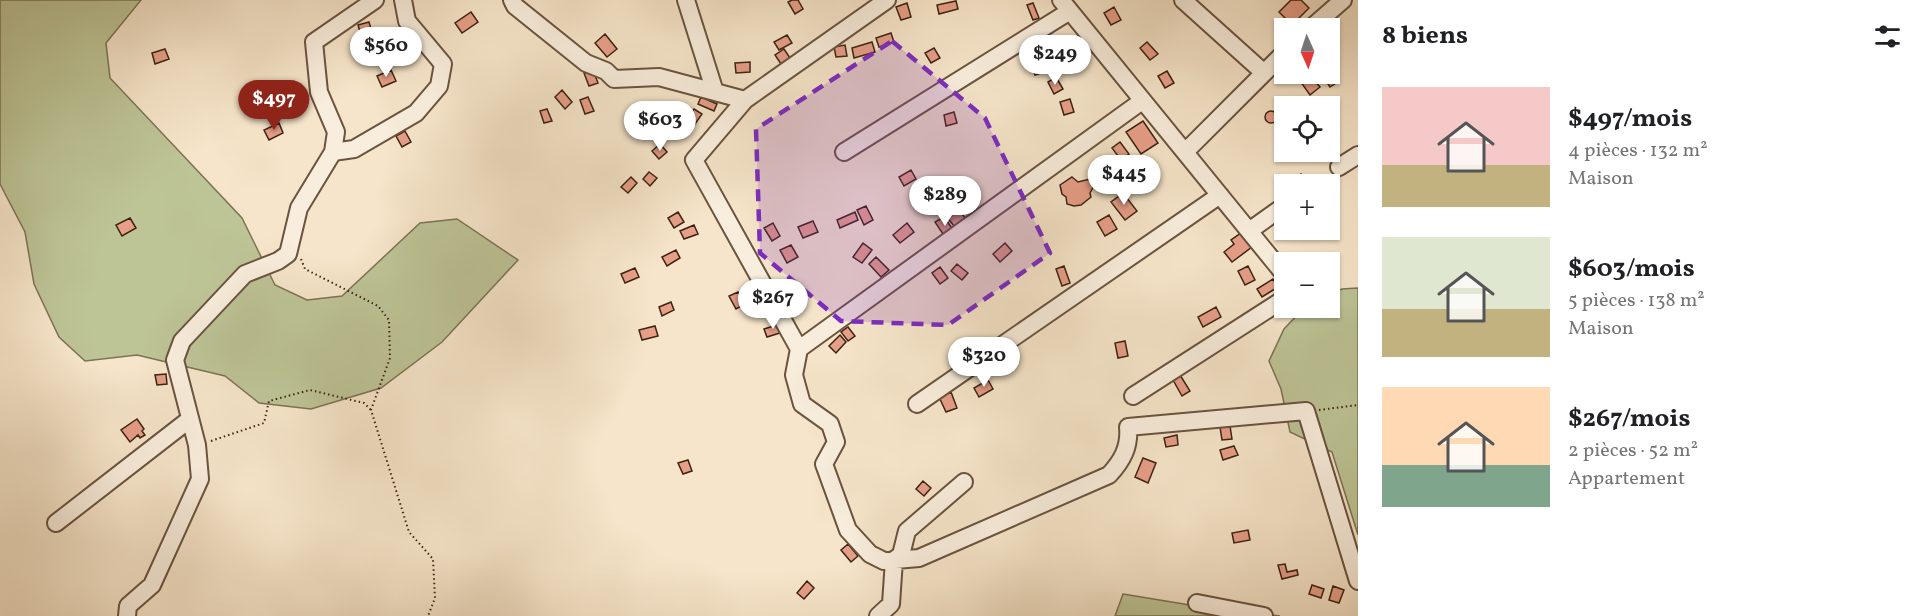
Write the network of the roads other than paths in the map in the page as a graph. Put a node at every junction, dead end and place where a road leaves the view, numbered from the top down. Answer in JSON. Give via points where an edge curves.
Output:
{"nodes":[{"id":1,"x":375,"y":0,"type":"edge"},
{"id":2,"x":403,"y":0,"type":"edge"},
{"id":3,"x":512,"y":0,"type":"edge"},
{"id":4,"x":686,"y":0,"type":"edge"},
{"id":5,"x":887,"y":0,"type":"edge"},
{"id":6,"x":1343,"y":0,"type":"edge"},
{"id":7,"x":1194,"y":3,"type":"edge"},
{"id":8,"x":1065,"y":6,"type":"edge"},
{"id":9,"x":1322,"y":18,"type":"edge"},
{"id":10,"x":1274,"y":62,"type":"edge"},
{"id":11,"x":1263,"y":72,"type":"junction"},
{"id":12,"x":716,"y":92,"type":"junction"},
{"id":13,"x":745,"y":100,"type":"junction"},
{"id":14,"x":1142,"y":101,"type":"junction"},
{"id":15,"x":333,"y":152,"type":"junction"},
{"id":16,"x":844,"y":152,"type":"dead end"},
{"id":17,"x":1185,"y":152,"type":"junction"},
{"id":18,"x":1358,"y":155,"type":"edge"},
{"id":19,"x":1339,"y":167,"type":"dead end"},
{"id":20,"x":1220,"y":195,"type":"junction"},
{"id":21,"x":1274,"y":213,"type":"edge"},
{"id":22,"x":1249,"y":231,"type":"junction"},
{"id":23,"x":1274,"y":262,"type":"edge"},
{"id":24,"x":1274,"y":305,"type":"edge"},
{"id":25,"x":799,"y":349,"type":"junction"},
{"id":26,"x":1133,"y":396,"type":"dead end"},
{"id":27,"x":917,"y":404,"type":"dead end"},
{"id":28,"x":190,"y":419,"type":"junction"},
{"id":29,"x":964,"y":482,"type":"dead end"},
{"id":30,"x":56,"y":523,"type":"dead end"},
{"id":31,"x":894,"y":560,"type":"junction"},
{"id":32,"x":1358,"y":581,"type":"edge"},
{"id":33,"x":1197,"y":603,"type":"dead end"},
{"id":34,"x":127,"y":616,"type":"edge"},
{"id":35,"x":878,"y":616,"type":"edge"},
{"id":36,"x":1264,"y":616,"type":"edge"}],
"edges":[{"from":1,"to":15,"type":"street","via":[[314,42],[319,92],[336,132]]},
{"from":2,"to":15,"type":"street","via":[[406,21],[443,64],[439,86],[416,113],[354,149]]},
{"from":3,"to":12,"type":"street","via":[[586,63],[614,79],[659,77]]},
{"from":4,"to":12,"type":"street"},
{"from":5,"to":13,"type":"street"},
{"from":6,"to":9,"type":"street"},
{"from":7,"to":11,"type":"street"},
{"from":8,"to":14,"type":"street"},
{"from":8,"to":16,"type":"street"},
{"from":10,"to":11,"type":"street"},
{"from":11,"to":17,"type":"street"},
{"from":12,"to":13,"type":"street"},
{"from":13,"to":25,"type":"street","via":[[694,160]]},
{"from":14,"to":17,"type":"street"},
{"from":14,"to":25,"type":"street"},
{"from":15,"to":28,"type":"street","via":[[299,208],[288,254],[245,274],[182,341],[175,360]]},
{"from":17,"to":20,"type":"street"},
{"from":18,"to":19,"type":"street"},
{"from":20,"to":22,"type":"street"},
{"from":20,"to":27,"type":"street"},
{"from":21,"to":22,"type":"street"},
{"from":22,"to":23,"type":"street"},
{"from":24,"to":26,"type":"street"},
{"from":25,"to":31,"type":"street","via":[[794,375],[802,404],[830,424],[836,442],[824,464],[848,530],[870,554],[884,561]]},
{"from":28,"to":30,"type":"street"},
{"from":28,"to":34,"type":"street","via":[[201,480],[152,585],[128,606]]},
{"from":29,"to":31,"type":"street","via":[[907,531],[901,555]]},
{"from":31,"to":32,"type":"street","via":[[919,558],[1109,475],[1121,461],[1129,439],[1128,427],[1306,411]]},
{"from":31,"to":35,"type":"street","via":[[891,604]]},
{"from":33,"to":36,"type":"street"}]}
